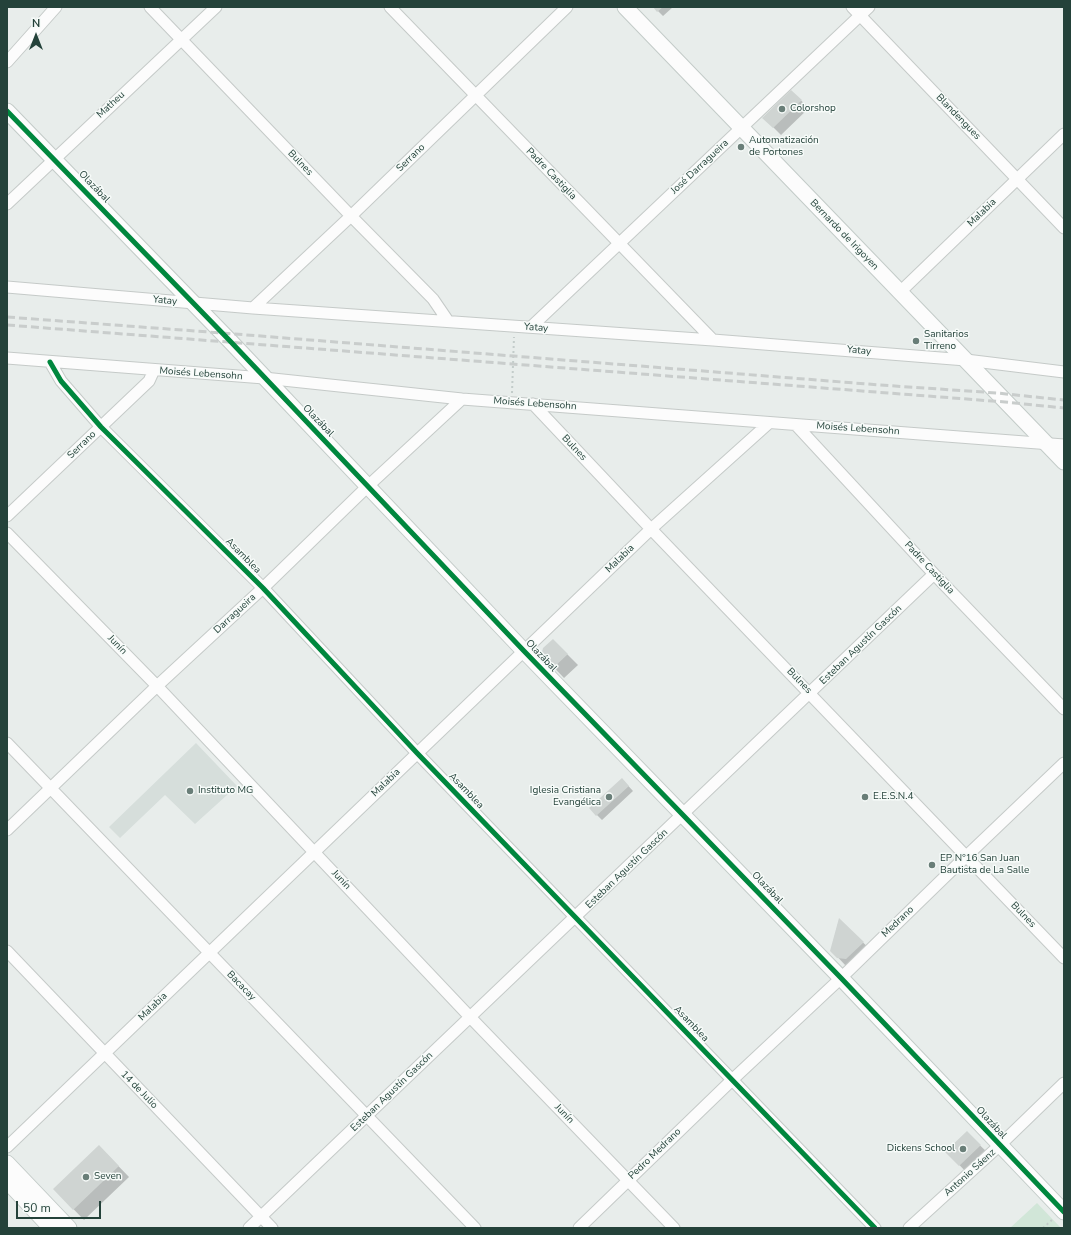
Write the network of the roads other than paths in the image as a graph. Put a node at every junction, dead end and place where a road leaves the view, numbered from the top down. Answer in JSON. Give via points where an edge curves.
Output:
{"nodes":[{"id":1,"x":56,"y":7,"type":"edge"},
{"id":2,"x":150,"y":7,"type":"edge"},
{"id":3,"x":216,"y":7,"type":"edge"},
{"id":4,"x":390,"y":7,"type":"edge"},
{"id":5,"x":567,"y":7,"type":"edge"},
{"id":6,"x":625,"y":7,"type":"edge"},
{"id":7,"x":852,"y":7,"type":"edge"},
{"id":8,"x":870,"y":7,"type":"edge"},
{"id":9,"x":860,"y":16,"type":"junction"},
{"id":10,"x":181,"y":40,"type":"junction"},
{"id":11,"x":7,"y":62,"type":"edge"},
{"id":12,"x":475,"y":96,"type":"junction"},
{"id":13,"x":7,"y":111,"type":"edge"},
{"id":14,"x":741,"y":129,"type":"junction"},
{"id":15,"x":1064,"y":134,"type":"edge"},
{"id":16,"x":54,"y":159,"type":"junction"},
{"id":17,"x":1017,"y":179,"type":"junction"},
{"id":18,"x":7,"y":204,"type":"edge"},
{"id":19,"x":351,"y":216,"type":"junction"},
{"id":20,"x":1064,"y":228,"type":"edge"},
{"id":21,"x":619,"y":243,"type":"junction"},
{"id":22,"x":7,"y":288,"type":"edge"},
{"id":23,"x":899,"y":293,"type":"junction"},
{"id":24,"x":194,"y":303,"type":"junction"},
{"id":25,"x":253,"y":308,"type":"junction"},
{"id":26,"x":448,"y":321,"type":"junction"},
{"id":27,"x":531,"y":327,"type":"junction"},
{"id":28,"x":713,"y":340,"type":"junction"},
{"id":29,"x":7,"y":358,"type":"edge"},
{"id":30,"x":966,"y":360,"type":"junction"},
{"id":31,"x":50,"y":362,"type":"junction"},
{"id":32,"x":154,"y":370,"type":"junction"},
{"id":33,"x":1064,"y":372,"type":"edge"},
{"id":34,"x":264,"y":378,"type":"junction"},
{"id":35,"x":462,"y":399,"type":"junction"},
{"id":36,"x":533,"y":404,"type":"junction"},
{"id":37,"x":770,"y":423,"type":"junction"},
{"id":38,"x":796,"y":425,"type":"junction"},
{"id":39,"x":101,"y":426,"type":"junction"},
{"id":40,"x":1047,"y":444,"type":"junction"},
{"id":41,"x":1064,"y":445,"type":"edge"},
{"id":42,"x":1064,"y":462,"type":"edge"},
{"id":43,"x":368,"y":486,"type":"junction"},
{"id":44,"x":7,"y":516,"type":"edge"},
{"id":45,"x":651,"y":529,"type":"junction"},
{"id":46,"x":7,"y":533,"type":"edge"},
{"id":47,"x":934,"y":574,"type":"junction"},
{"id":48,"x":262,"y":588,"type":"junction"},
{"id":49,"x":524,"y":651,"type":"junction"},
{"id":50,"x":157,"y":686,"type":"junction"},
{"id":51,"x":811,"y":694,"type":"junction"},
{"id":52,"x":1064,"y":709,"type":"edge"},
{"id":53,"x":7,"y":743,"type":"edge"},
{"id":54,"x":417,"y":753,"type":"junction"},
{"id":55,"x":1064,"y":763,"type":"edge"},
{"id":56,"x":50,"y":788,"type":"junction"},
{"id":57,"x":683,"y":816,"type":"junction"},
{"id":58,"x":7,"y":830,"type":"edge"},
{"id":59,"x":314,"y":852,"type":"junction"},
{"id":60,"x":966,"y":856,"type":"junction"},
{"id":61,"x":576,"y":917,"type":"junction"},
{"id":62,"x":7,"y":951,"type":"edge"},
{"id":63,"x":209,"y":953,"type":"junction"},
{"id":64,"x":1064,"y":958,"type":"edge"},
{"id":65,"x":841,"y":978,"type":"junction"},
{"id":66,"x":470,"y":1017,"type":"junction"},
{"id":67,"x":104,"y":1054,"type":"junction"},
{"id":68,"x":732,"y":1080,"type":"junction"},
{"id":69,"x":1064,"y":1083,"type":"edge"},
{"id":70,"x":366,"y":1116,"type":"junction"},
{"id":71,"x":1000,"y":1145,"type":"junction"},
{"id":72,"x":7,"y":1147,"type":"edge"},
{"id":73,"x":7,"y":1163,"type":"edge"},
{"id":74,"x":628,"y":1180,"type":"junction"},
{"id":75,"x":7,"y":1181,"type":"edge"},
{"id":76,"x":1064,"y":1212,"type":"edge"},
{"id":77,"x":261,"y":1217,"type":"junction"},
{"id":78,"x":51,"y":1228,"type":"edge"},
{"id":79,"x":69,"y":1228,"type":"edge"},
{"id":80,"x":249,"y":1228,"type":"edge"},
{"id":81,"x":272,"y":1228,"type":"edge"},
{"id":82,"x":475,"y":1228,"type":"edge"},
{"id":83,"x":579,"y":1228,"type":"edge"},
{"id":84,"x":674,"y":1228,"type":"edge"},
{"id":85,"x":875,"y":1228,"type":"edge"},
{"id":86,"x":909,"y":1228,"type":"edge"}],
"edges":[{"from":1,"to":11,"type":"street"},
{"from":2,"to":10,"type":"street","name":"Bulnes"},
{"from":3,"to":10,"type":"street","name":"Matheu"},
{"from":4,"to":12,"type":"street","name":"Padre Castiglia"},
{"from":5,"to":12,"type":"street","name":"Serrano"},
{"from":6,"to":14,"type":"street","name":"Bernardo de Irigoyen"},
{"from":7,"to":9,"type":"street","name":"Blandengues"},
{"from":8,"to":9,"type":"street","name":"José Darragueira"},
{"from":9,"to":14,"type":"street","name":"José Darragueira"},
{"from":9,"to":17,"type":"street","name":"Blandengues"},
{"from":10,"to":16,"type":"street","name":"Matheu"},
{"from":10,"to":19,"type":"street","name":"Bulnes"},
{"from":12,"to":19,"type":"street","name":"Serrano"},
{"from":12,"to":21,"type":"street","name":"Padre Castiglia"},
{"from":13,"to":16,"type":"street","name":"Olazábal"},
{"from":14,"to":21,"type":"street","name":"José Darragueira"},
{"from":14,"to":23,"type":"street","name":"Bernardo de Irigoyen"},
{"from":15,"to":17,"type":"street","name":"Malabia"},
{"from":16,"to":18,"type":"street","name":"Matheu"},
{"from":16,"to":24,"type":"street","name":"Olazábal"},
{"from":17,"to":20,"type":"street","name":"Blandengues"},
{"from":17,"to":23,"type":"street","name":"Malabia"},
{"from":19,"to":25,"type":"street","name":"Serrano"},
{"from":19,"to":26,"type":"street","name":"Bulnes","via":[[433,299]]},
{"from":21,"to":27,"type":"street","name":"José Darragueira"},
{"from":21,"to":28,"type":"street","name":"Padre Castiglia"},
{"from":22,"to":24,"type":"street","name":"Yatay"},
{"from":23,"to":30,"type":"street","name":"Bernardo de Irigoyen"},
{"from":24,"to":25,"type":"street","name":"Yatay"},
{"from":24,"to":34,"type":"street","name":"Olazábal"},
{"from":25,"to":26,"type":"street","name":"Yatay"},
{"from":26,"to":27,"type":"street","name":"Yatay"},
{"from":27,"to":28,"type":"street","name":"Yatay"},
{"from":28,"to":30,"type":"street","name":"Yatay"},
{"from":29,"to":31,"type":"street","name":"Moisés Lebensohn"},
{"from":30,"to":33,"type":"street","name":"Yatay"},
{"from":30,"to":40,"type":"street","name":"Bernardo de Irigoyen"},
{"from":31,"to":32,"type":"street","name":"Moisés Lebensohn"},
{"from":31,"to":39,"type":"street","name":"Asamblea","via":[[61,381]]},
{"from":32,"to":34,"type":"street","name":"Moisés Lebensohn"},
{"from":32,"to":39,"type":"street","name":"Serrano","via":[[149,381]]},
{"from":34,"to":35,"type":"street","name":"Moisés Lebensohn"},
{"from":34,"to":43,"type":"street","name":"Olazábal"},
{"from":35,"to":36,"type":"street","name":"Moisés Lebensohn"},
{"from":35,"to":43,"type":"street","name":"Darragueira"},
{"from":36,"to":37,"type":"street","name":"Moisés Lebensohn"},
{"from":36,"to":45,"type":"street","name":"Bulnes"},
{"from":37,"to":38,"type":"street","name":"Moisés Lebensohn"},
{"from":37,"to":45,"type":"street","name":"Malabia"},
{"from":38,"to":40,"type":"street","name":"Moisés Lebensohn"},
{"from":38,"to":47,"type":"street","name":"Padre Castiglia"},
{"from":39,"to":44,"type":"street","name":"Serrano"},
{"from":39,"to":48,"type":"street","name":"Asamblea"},
{"from":40,"to":41,"type":"street","name":"Moisés Lebensohn"},
{"from":40,"to":42,"type":"street","name":"Bernardo de Irigoyen"},
{"from":43,"to":48,"type":"street","name":"Darragueira"},
{"from":43,"to":49,"type":"street","name":"Olazábal"},
{"from":45,"to":49,"type":"street","name":"Malabia"},
{"from":45,"to":51,"type":"street","name":"Bulnes"},
{"from":46,"to":50,"type":"street","name":"Junín"},
{"from":47,"to":51,"type":"street","name":"Esteban Agustín Gascón"},
{"from":47,"to":52,"type":"street","name":"Padre Castiglia"},
{"from":48,"to":50,"type":"street","name":"Darragueira"},
{"from":48,"to":54,"type":"street","name":"Asamblea"},
{"from":49,"to":54,"type":"street","name":"Malabia"},
{"from":49,"to":57,"type":"street","name":"Olazábal"},
{"from":50,"to":56,"type":"street","name":"Darragueira"},
{"from":50,"to":59,"type":"street","name":"Junín"},
{"from":51,"to":57,"type":"street","name":"Esteban Agustín Gascón"},
{"from":51,"to":60,"type":"street","name":"Bulnes"},
{"from":53,"to":56,"type":"street","name":"Bacacay"},
{"from":54,"to":59,"type":"street","name":"Malabia"},
{"from":54,"to":61,"type":"street","name":"Asamblea"},
{"from":55,"to":60,"type":"street","name":"Medrano"},
{"from":56,"to":58,"type":"street","name":"Darragueira"},
{"from":56,"to":63,"type":"street","name":"Bacacay"},
{"from":57,"to":61,"type":"street","name":"Esteban Agustín Gascón"},
{"from":57,"to":65,"type":"street","name":"Olazábal"},
{"from":59,"to":63,"type":"street","name":"Malabia"},
{"from":59,"to":66,"type":"street","name":"Junín"},
{"from":60,"to":64,"type":"street","name":"Bulnes"},
{"from":60,"to":65,"type":"street","name":"Medrano"},
{"from":61,"to":66,"type":"street","name":"Esteban Agustín Gascón"},
{"from":61,"to":68,"type":"street","name":"Asamblea"},
{"from":62,"to":67,"type":"street","name":"14 de Julio"},
{"from":63,"to":67,"type":"street","name":"Malabia"},
{"from":63,"to":70,"type":"street","name":"Bacacay"},
{"from":65,"to":68,"type":"street","name":"Medrano"},
{"from":65,"to":71,"type":"street","name":"Olazábal"},
{"from":66,"to":70,"type":"street","name":"Esteban Agustín Gascón"},
{"from":66,"to":74,"type":"street","name":"Junín"},
{"from":67,"to":72,"type":"street","name":"Malabia"},
{"from":67,"to":77,"type":"street","name":"14 de Julio"},
{"from":68,"to":74,"type":"street","name":"Pedro Medrano"},
{"from":68,"to":85,"type":"street","name":"Asamblea"},
{"from":69,"to":71,"type":"street","name":"Antonio Sáenz"},
{"from":70,"to":77,"type":"street","name":"Esteban Agustín Gascón"},
{"from":70,"to":82,"type":"street","name":"Bacacay"},
{"from":71,"to":76,"type":"street","name":"Olazábal"},
{"from":71,"to":86,"type":"street","name":"Antonio Sáenz"},
{"from":73,"to":79,"type":"street"},
{"from":74,"to":83,"type":"street","name":"Pedro Medrano"},
{"from":74,"to":84,"type":"street","name":"Junín"},
{"from":75,"to":78,"type":"street"},
{"from":77,"to":80,"type":"street","name":"Esteban Agustín Gascón"},
{"from":77,"to":81,"type":"street","name":"14 de Julio"}]}
